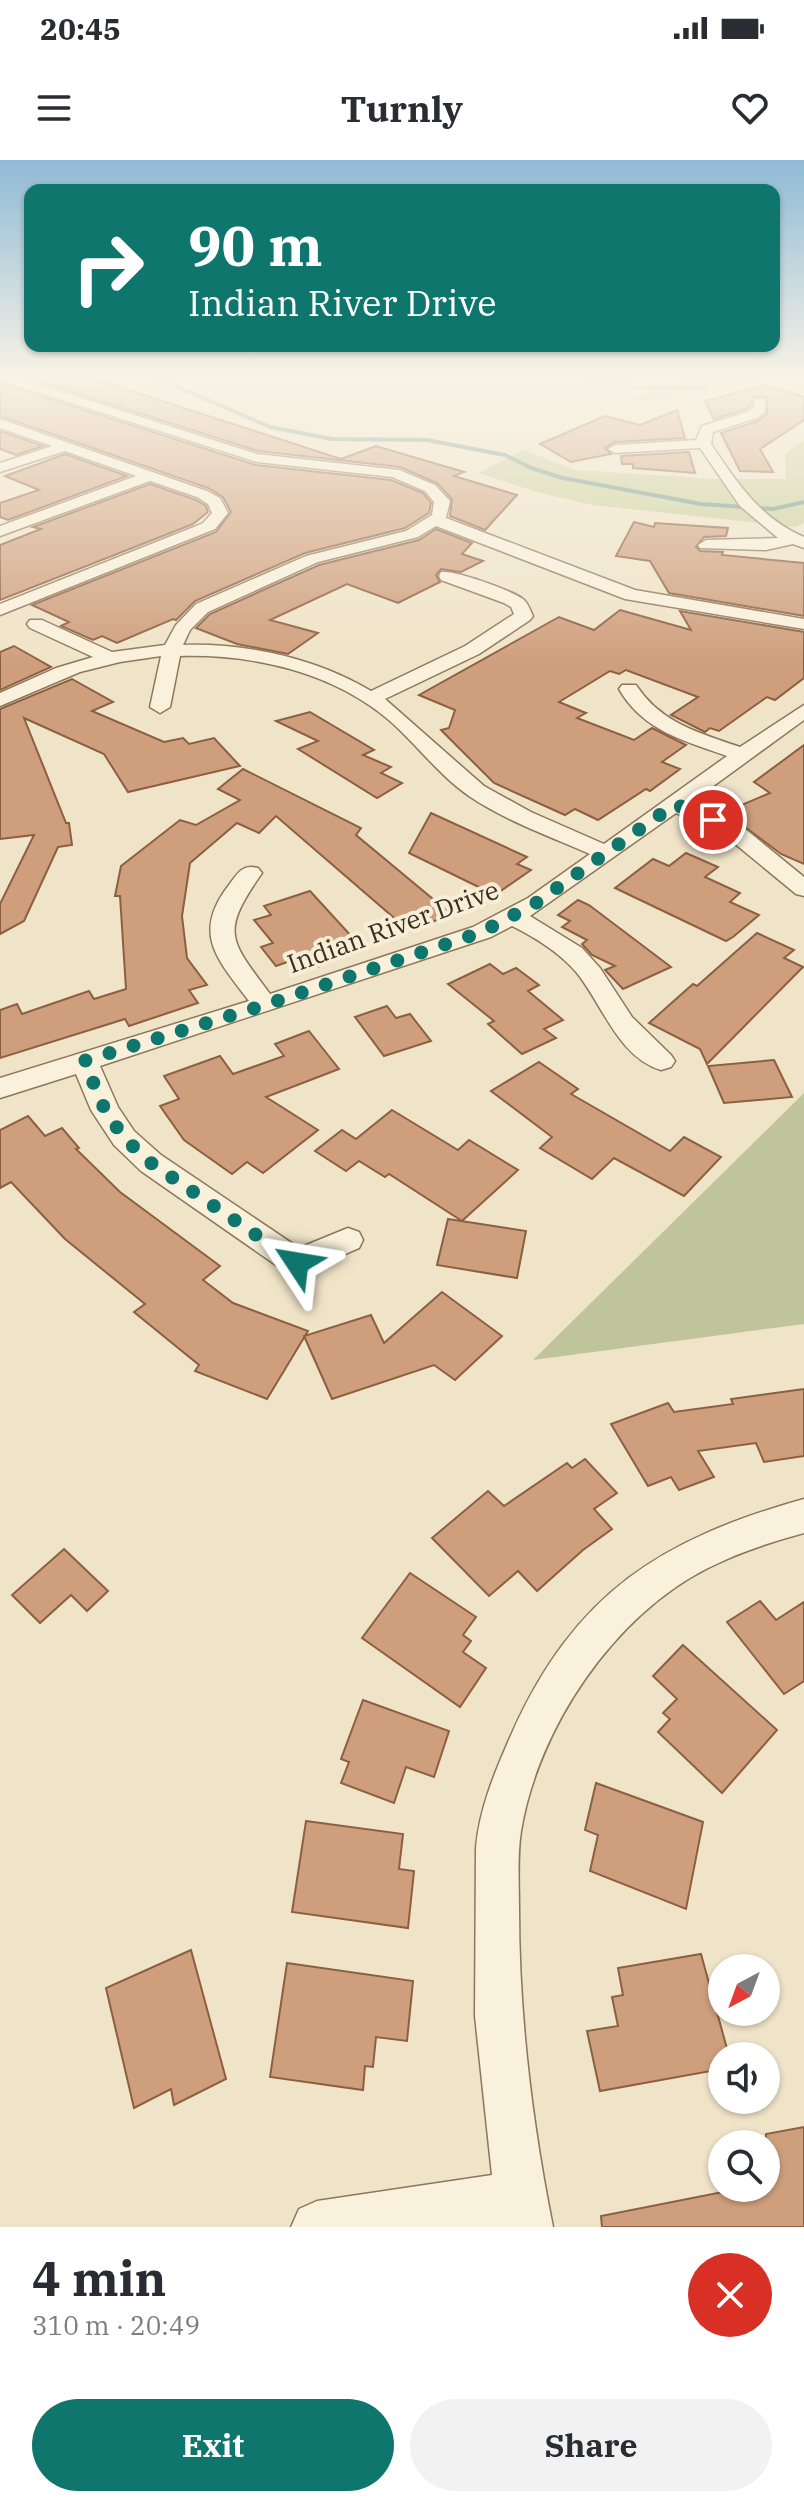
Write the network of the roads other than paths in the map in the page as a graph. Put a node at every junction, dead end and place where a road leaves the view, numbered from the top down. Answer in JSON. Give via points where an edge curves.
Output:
{"nodes":[{"id":1,"x":136,"y":471,"type":"edge"},
{"id":2,"x":383,"y":471,"type":"edge"},
{"id":3,"x":723,"y":471,"type":"edge"},
{"id":4,"x":149,"y":476,"type":"junction"},
{"id":5,"x":436,"y":520,"type":"junction"},
{"id":6,"x":0,"y":531,"type":"edge"},
{"id":7,"x":799,"y":541,"type":"edge"},
{"id":8,"x":706,"y":545,"type":"dead end"},
{"id":9,"x":447,"y":576,"type":"dead end"},
{"id":10,"x":0,"y":610,"type":"edge"},
{"id":11,"x":36,"y":624,"type":"dead end"},
{"id":12,"x":804,"y":624,"type":"edge"},
{"id":13,"x":172,"y":651,"type":"junction"},
{"id":14,"x":109,"y":658,"type":"junction"},
{"id":15,"x":629,"y":689,"type":"dead end"},
{"id":16,"x":371,"y":698,"type":"junction"},
{"id":17,"x":0,"y":700,"type":"edge"},
{"id":18,"x":160,"y":707,"type":"dead end"},
{"id":19,"x":804,"y":711,"type":"edge"},
{"id":20,"x":743,"y":755,"type":"junction"},
{"id":21,"x":675,"y":804,"type":"junction"},
{"id":22,"x":607,"y":853,"type":"junction"},
{"id":23,"x":250,"y":873,"type":"dead end"},
{"id":24,"x":804,"y":889,"type":"edge"},
{"id":25,"x":513,"y":917,"type":"junction"},
{"id":26,"x":265,"y":1005,"type":"junction"},
{"id":27,"x":84,"y":1061,"type":"junction"},
{"id":28,"x":661,"y":1061,"type":"dead end"},
{"id":29,"x":0,"y":1088,"type":"edge"},
{"id":30,"x":348,"y":1240,"type":"dead end"},
{"id":31,"x":804,"y":1516,"type":"edge"},
{"id":32,"x":524,"y":2212,"type":"edge"},
{"id":33,"x":317,"y":2227,"type":"edge"}],
"edges":[{"from":1,"to":4,"type":"street"},
{"from":2,"to":5,"type":"street","via":[[408,477],[437,493],[442,505]]},
{"from":3,"to":7,"type":"street","via":[[755,516]]},
{"from":4,"to":6,"type":"street"},
{"from":4,"to":10,"type":"street","via":[[209,497],[220,508],[217,519]]},
{"from":5,"to":12,"type":"street","via":[[631,595]]},
{"from":5,"to":13,"type":"street","via":[[403,537],[312,559],[219,599],[189,618]]},
{"from":7,"to":8,"type":"street"},
{"from":9,"to":16,"type":"street","via":[[510,599],[524,616],[472,650]]},
{"from":11,"to":14,"type":"street"},
{"from":13,"to":14,"type":"street"},
{"from":13,"to":16,"type":"street","via":[[282,661]]},
{"from":13,"to":18,"type":"street"},
{"from":14,"to":17,"type":"street"},
{"from":15,"to":20,"type":"street","via":[[653,717]]},
{"from":16,"to":22,"type":"street","via":[[476,791]]},
{"from":19,"to":20,"type":"street","name":"Indian River Drive"},
{"from":20,"to":21,"type":"street","name":"Indian River Drive"},
{"from":21,"to":22,"type":"street","name":"Indian River Drive"},
{"from":21,"to":24,"type":"street","via":[[736,833]]},
{"from":22,"to":25,"type":"street","name":"Indian River Drive"},
{"from":23,"to":26,"type":"street","via":[[219,922],[221,941]]},
{"from":25,"to":26,"type":"street","name":"Indian River Drive","via":[[444,946]]},
{"from":25,"to":28,"type":"street","via":[[579,959],[618,1017]]},
{"from":26,"to":27,"type":"street","name":"Indian River Drive"},
{"from":27,"to":29,"type":"street","name":"Indian River Drive"},
{"from":27,"to":30,"type":"street","via":[[124,1138],[235,1222],[297,1263]]},
{"from":31,"to":32,"type":"street","via":[[732,1536],[645,1583],[590,1639],[558,1684],[531,1737],[500,1827],[495,1935],[500,2023]]},
{"from":32,"to":33,"type":"street"}]}
